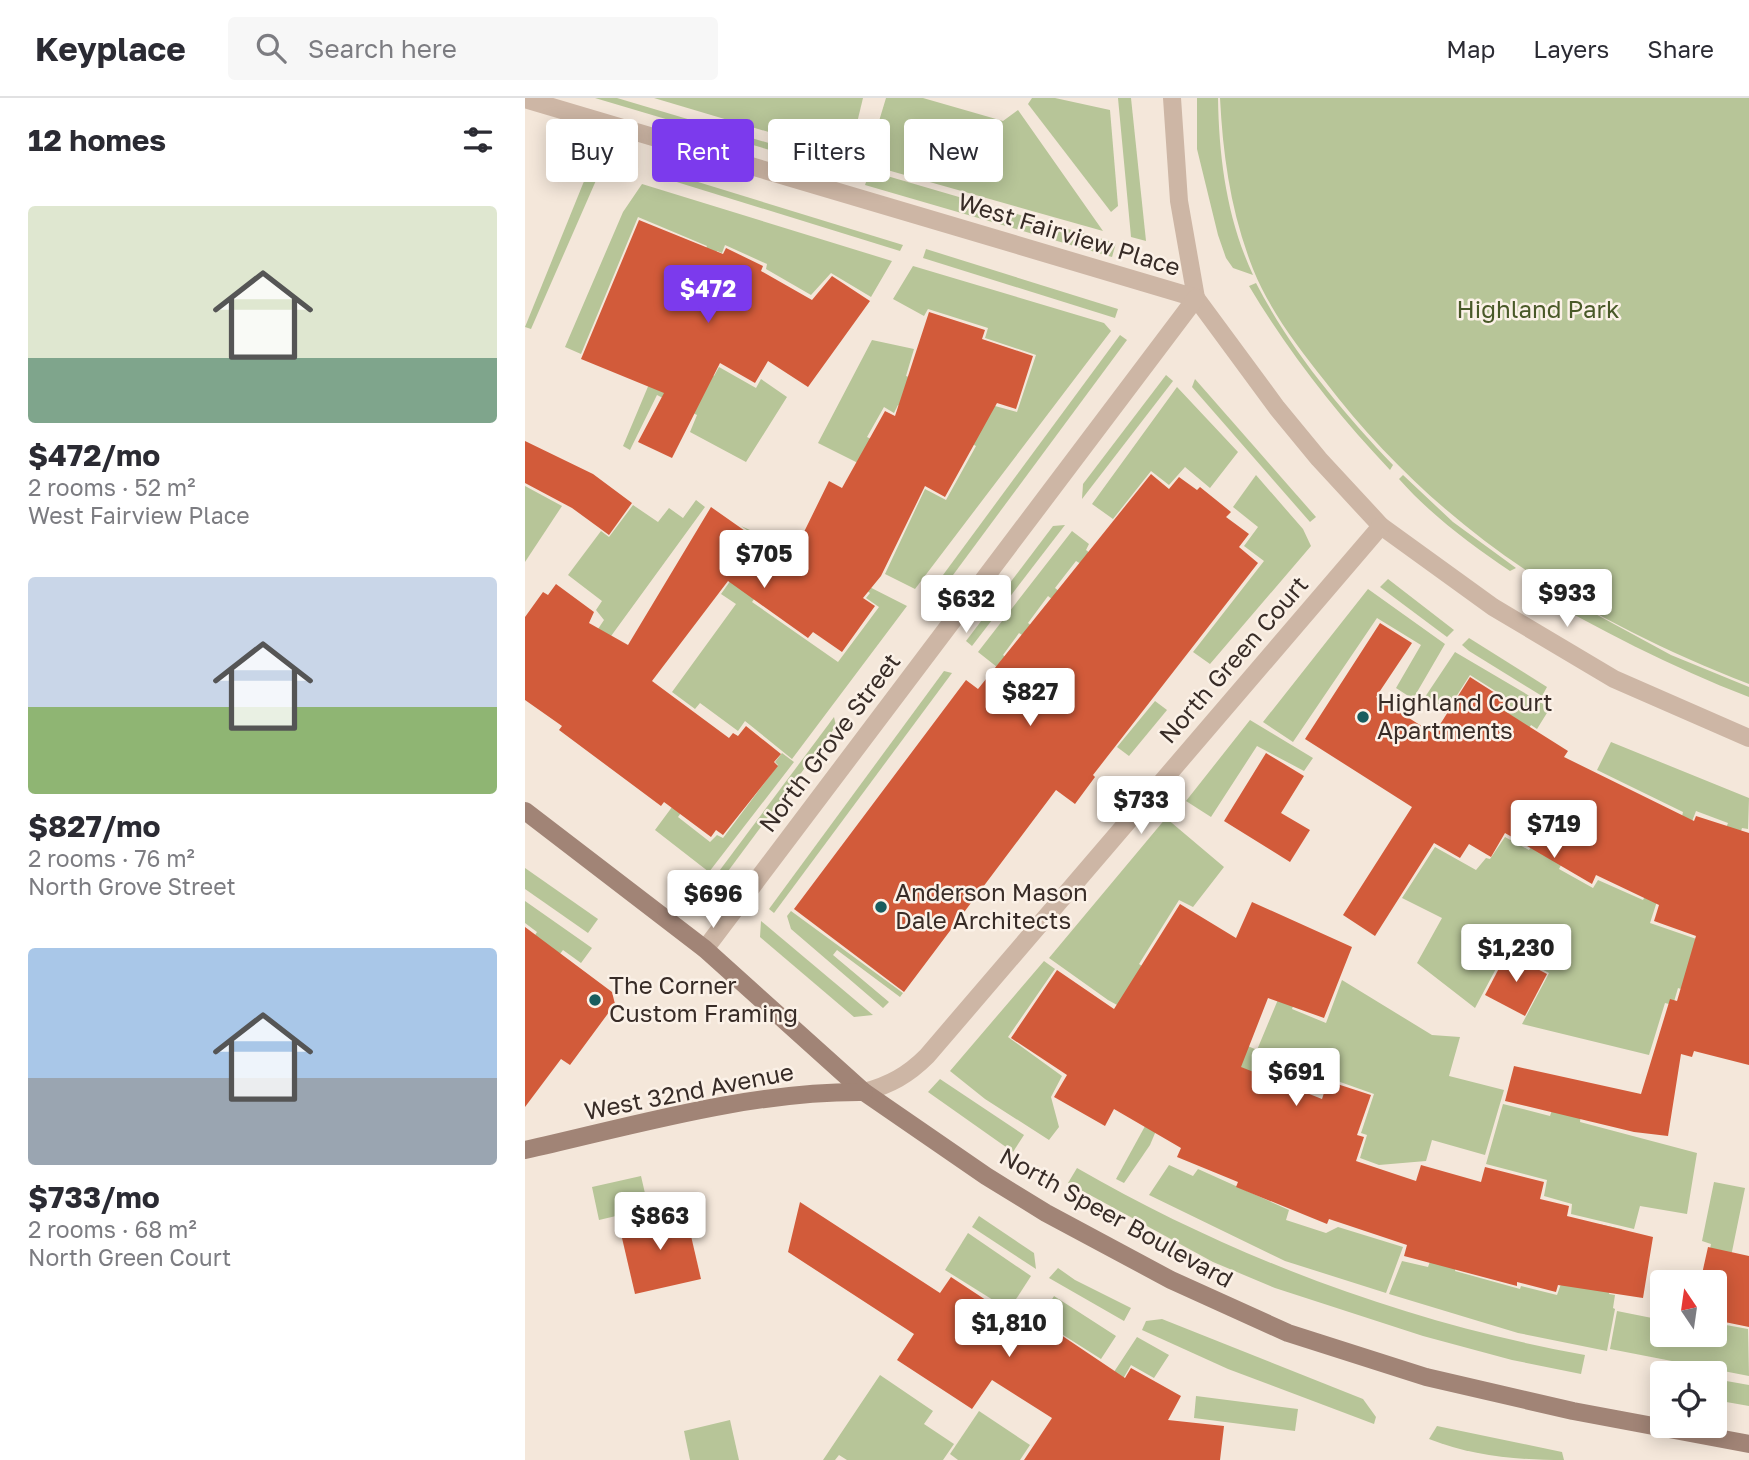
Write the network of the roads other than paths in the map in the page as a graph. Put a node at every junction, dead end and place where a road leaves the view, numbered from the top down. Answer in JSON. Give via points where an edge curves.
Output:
{"nodes":[{"id":1,"x":1172,"y":98,"type":"edge"},
{"id":2,"x":525,"y":99,"type":"edge"},
{"id":3,"x":1196,"y":298,"type":"junction"},
{"id":4,"x":1381,"y":526,"type":"junction"},
{"id":5,"x":1749,"y":738,"type":"edge"},
{"id":6,"x":525,"y":811,"type":"edge"},
{"id":7,"x":705,"y":948,"type":"junction"},
{"id":8,"x":864,"y":1092,"type":"junction"},
{"id":9,"x":525,"y":1150,"type":"edge"},
{"id":10,"x":1749,"y":1444,"type":"edge"}],
"edges":[{"from":1,"to":3,"type":"street","via":[[1179,201]]},
{"from":2,"to":3,"type":"street","name":"West Fairview Place"},
{"from":3,"to":4,"type":"street","name":"West Fairview Place","via":[[1277,408]]},
{"from":3,"to":7,"type":"street","name":"North Grove Street"},
{"from":4,"to":5,"type":"street","via":[[1493,607],[1614,679]]},
{"from":4,"to":8,"type":"street","name":"North Green Court","via":[[927,1056],[913,1071]]},
{"from":6,"to":7,"type":"main road","name":"North Speer Boulevard"},
{"from":7,"to":8,"type":"main road","name":"North Speer Boulevard"},
{"from":8,"to":9,"type":"main road","name":"West 32nd Avenue","via":[[773,1097]]},
{"from":8,"to":10,"type":"main road","name":"North Speer Boulevard","via":[[1046,1213],[1171,1280],[1288,1333],[1510,1398]]}]}
